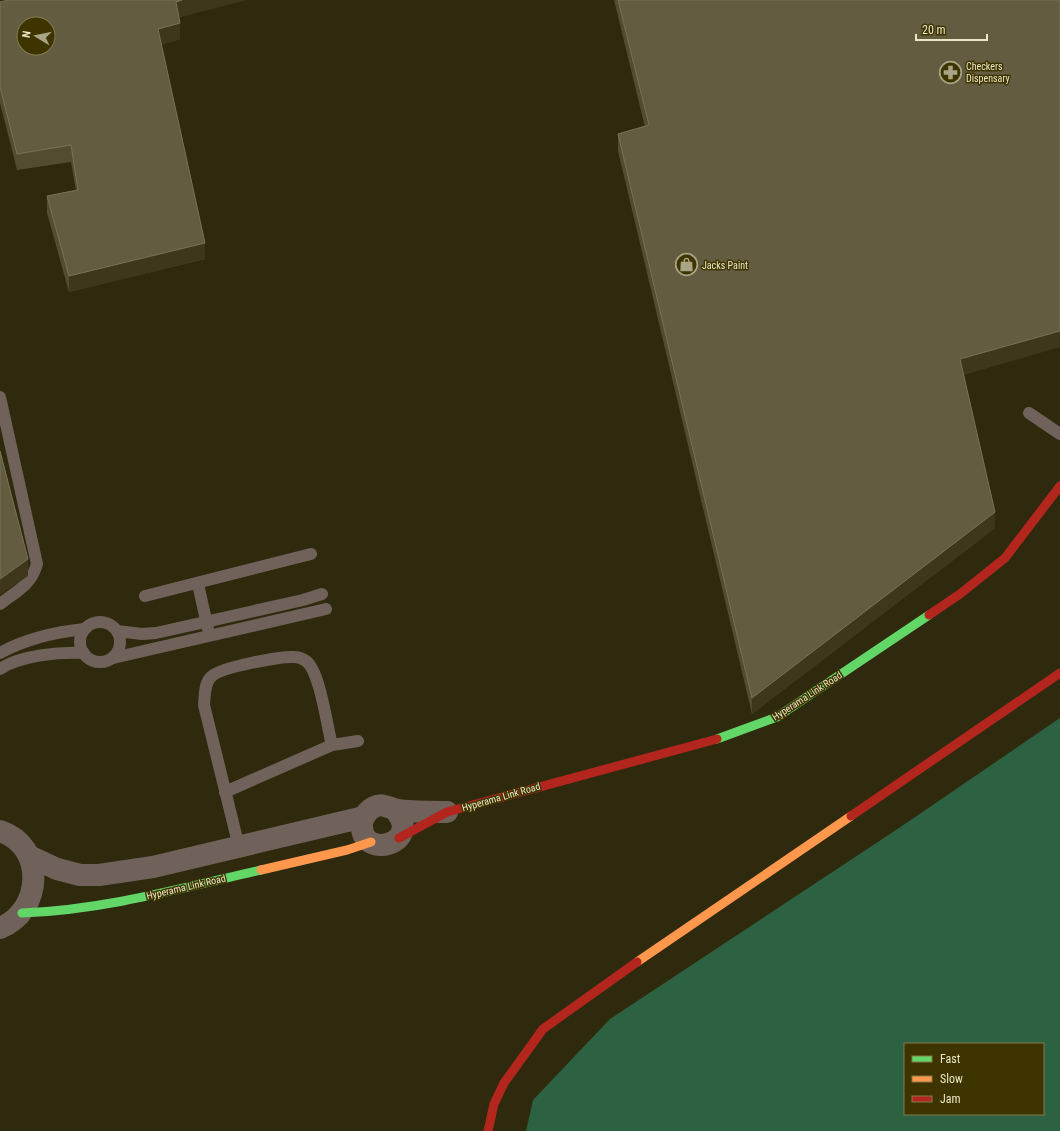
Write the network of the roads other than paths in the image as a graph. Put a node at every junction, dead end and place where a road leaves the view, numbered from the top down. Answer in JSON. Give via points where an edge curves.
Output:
{"nodes":[{"id":1,"x":0,"y":397,"type":"edge"},
{"id":2,"x":1029,"y":413,"type":"dead end"},
{"id":3,"x":1060,"y":434,"type":"edge"},
{"id":4,"x":1060,"y":486,"type":"edge"},
{"id":5,"x":311,"y":554,"type":"dead end"},
{"id":6,"x":198,"y":584,"type":"junction"},
{"id":7,"x":322,"y":594,"type":"dead end"},
{"id":8,"x":145,"y":596,"type":"dead end"},
{"id":9,"x":0,"y":604,"type":"edge"},
{"id":10,"x":326,"y":609,"type":"dead end"},
{"id":11,"x":207,"y":622,"type":"junction"},
{"id":12,"x":85,"y":629,"type":"junction"},
{"id":13,"x":117,"y":631,"type":"junction"},
{"id":14,"x":210,"y":636,"type":"junction"},
{"id":15,"x":0,"y":652,"type":"edge"},
{"id":16,"x":84,"y":653,"type":"junction"},
{"id":17,"x":113,"y":658,"type":"junction"},
{"id":18,"x":0,"y":669,"type":"edge"},
{"id":19,"x":1060,"y":672,"type":"edge"},
{"id":20,"x":358,"y":741,"type":"dead end"},
{"id":21,"x":332,"y":745,"type":"junction"},
{"id":22,"x":225,"y":792,"type":"junction"},
{"id":23,"x":394,"y":809,"type":"junction"},
{"id":24,"x":447,"y":812,"type":"junction"},
{"id":25,"x":364,"y":817,"type":"junction"},
{"id":26,"x":2,"y":829,"type":"edge"},
{"id":27,"x":399,"y":838,"type":"junction"},
{"id":28,"x":371,"y":842,"type":"junction"},
{"id":29,"x":239,"y":848,"type":"junction"},
{"id":30,"x":29,"y":856,"type":"junction"},
{"id":31,"x":22,"y":913,"type":"junction"},
{"id":32,"x":0,"y":928,"type":"edge"},
{"id":33,"x":488,"y":1131,"type":"edge"}],
"edges":[{"from":1,"to":9,"type":"lane","via":[[37,564],[29,582]]},
{"from":2,"to":3,"type":"lane"},
{"from":4,"to":24,"type":"main road","name":"Hyperama Link Road","via":[[1005,558],[960,594],[777,717],[715,740]]},
{"from":5,"to":6,"type":"lane"},
{"from":6,"to":8,"type":"lane"},
{"from":6,"to":11,"type":"lane"},
{"from":7,"to":11,"type":"lane"},
{"from":10,"to":14,"type":"lane"},
{"from":11,"to":13,"type":"lane","via":[[156,633]]},
{"from":11,"to":14,"type":"lane"},
{"from":12,"to":13,"type":"lane","via":[[92,624],[103,622]]},
{"from":12,"to":15,"type":"lane","via":[[55,632],[32,638]]},
{"from":12,"to":16,"type":"lane","via":[[80,641]]},
{"from":13,"to":17,"type":"lane","via":[[120,642]]},
{"from":14,"to":17,"type":"lane"},
{"from":16,"to":17,"type":"lane","via":[[88,658],[100,662]]},
{"from":16,"to":18,"type":"lane","via":[[65,652],[39,656]]},
{"from":19,"to":33,"type":"main road","via":[[630,967],[543,1030],[504,1083],[494,1104]]},
{"from":20,"to":21,"type":"lane"},
{"from":21,"to":22,"type":"lane"},
{"from":21,"to":22,"type":"lane","via":[[316,674],[307,662],[296,657],[283,657],[226,669],[211,676],[205,689],[204,705]]},
{"from":22,"to":29,"type":"lane"},
{"from":23,"to":24,"type":"street","name":"Hyperama Link Road"},
{"from":23,"to":25,"type":"street","via":[[383,805],[375,807]]},
{"from":23,"to":27,"type":"street","via":[[402,822]]},
{"from":24,"to":27,"type":"main road","name":"Hyperama Link Road"},
{"from":25,"to":28,"type":"street","via":[[363,831]]},
{"from":25,"to":29,"type":"street"},
{"from":26,"to":30,"type":"street","via":[[20,843]]},
{"from":27,"to":28,"type":"street","via":[[387,846]]},
{"from":28,"to":31,"type":"main road","name":"Hyperama Link Road","via":[[347,850],[144,897],[64,911]]},
{"from":29,"to":30,"type":"street","via":[[153,867],[80,875],[57,869]]},
{"from":30,"to":31,"type":"street","via":[[34,870],[34,886],[30,900]]},
{"from":31,"to":32,"type":"street"}]}
